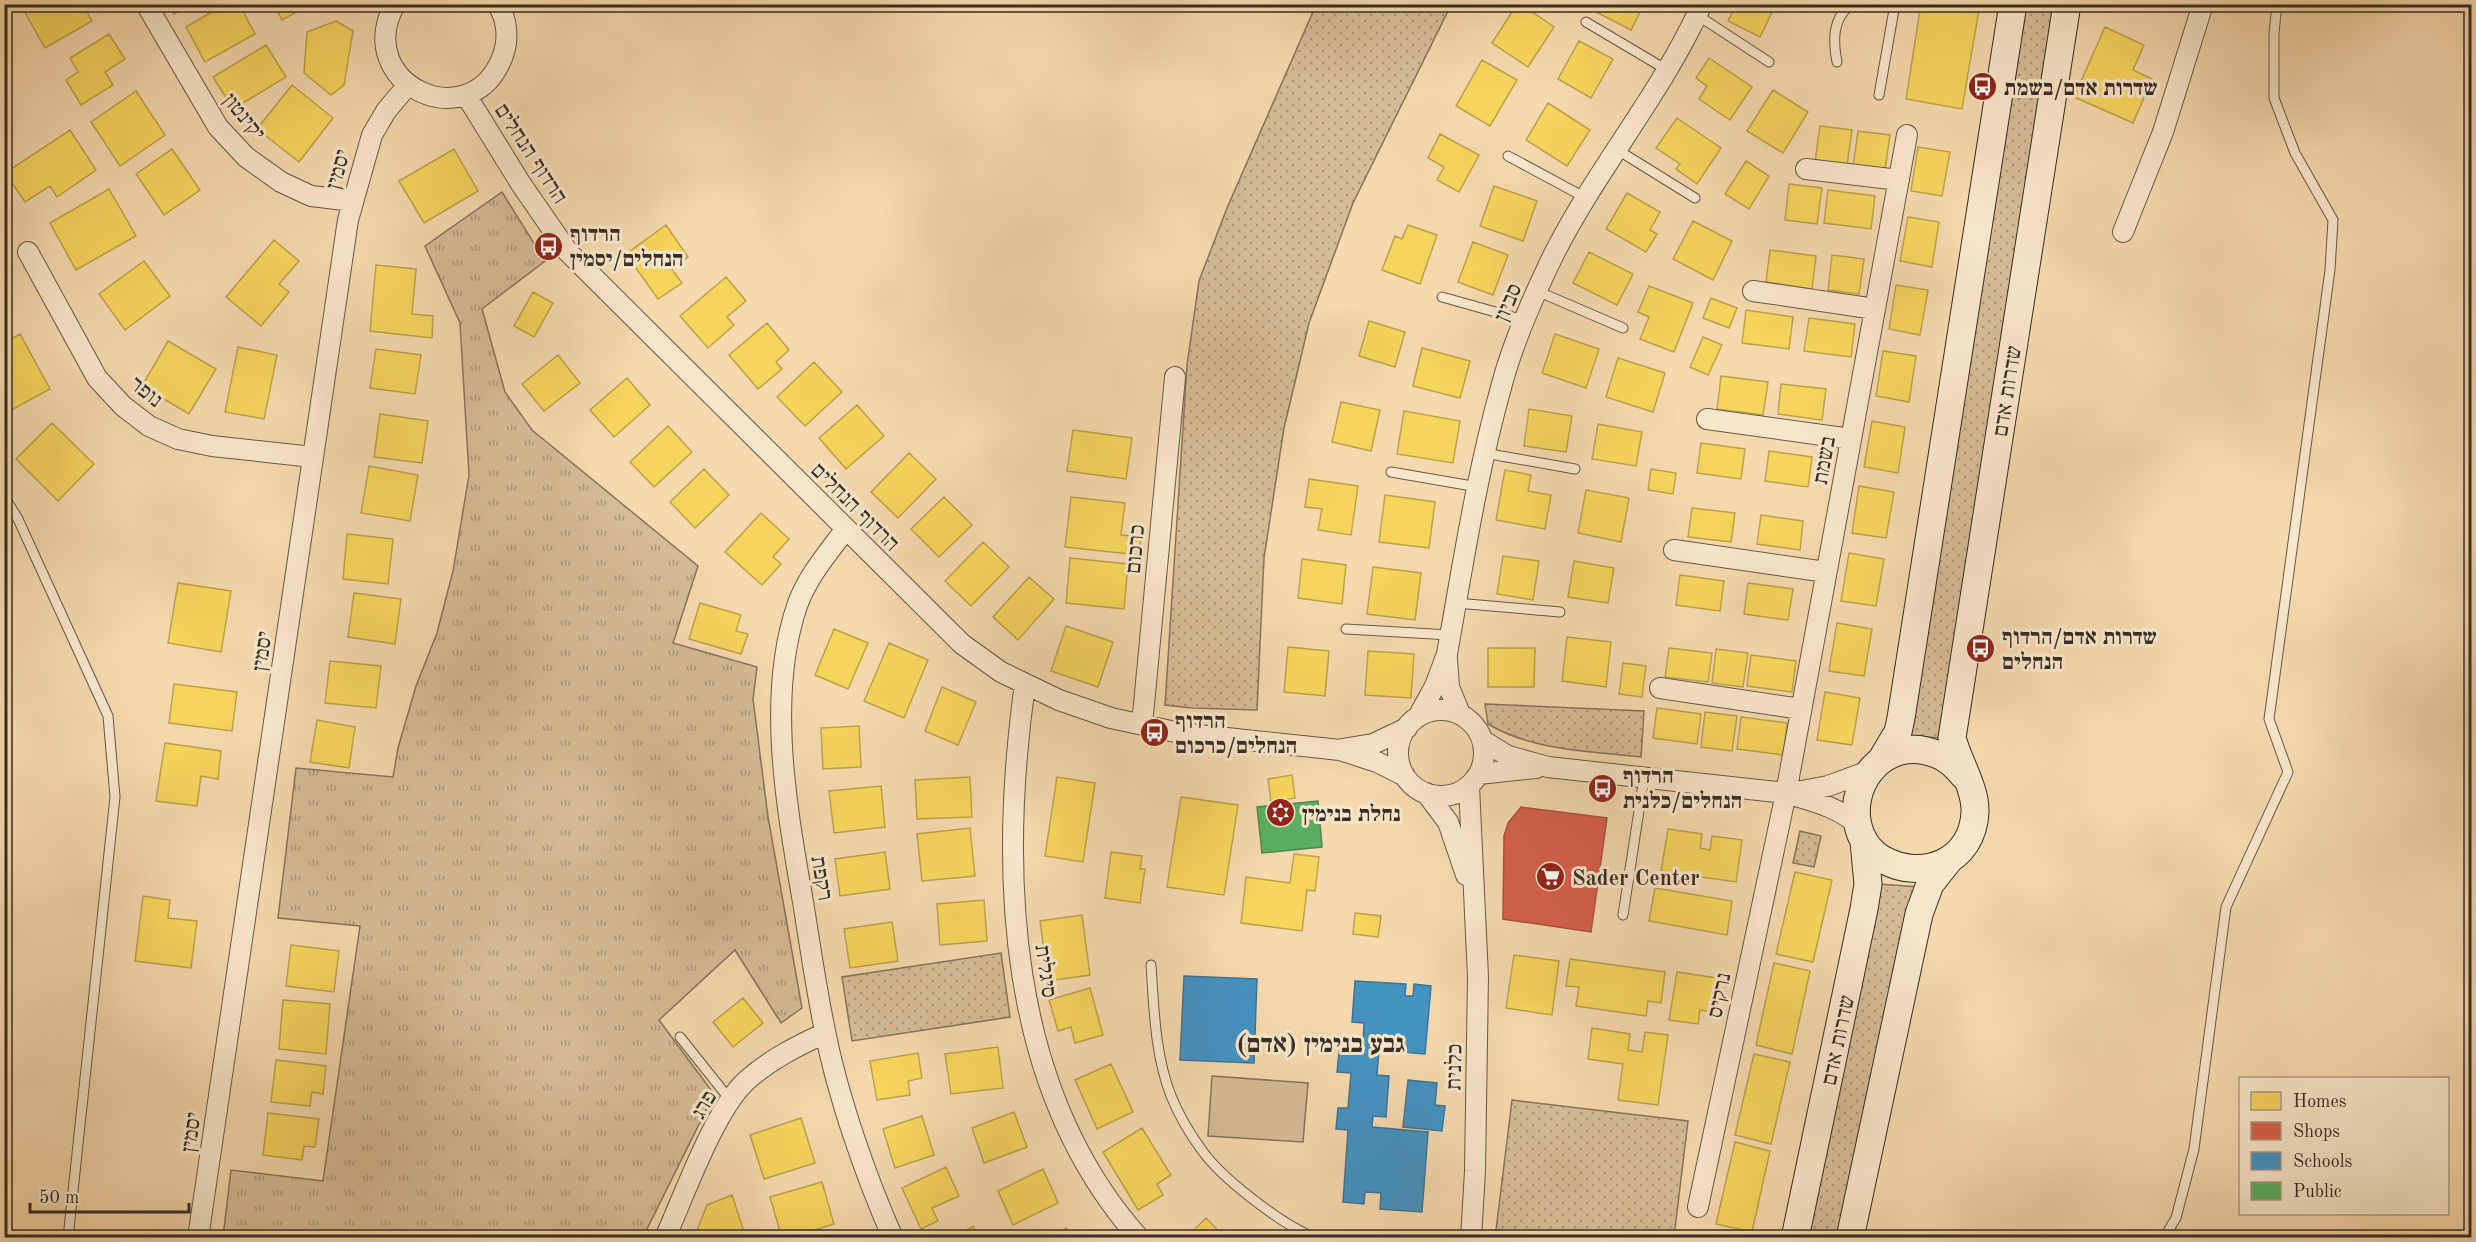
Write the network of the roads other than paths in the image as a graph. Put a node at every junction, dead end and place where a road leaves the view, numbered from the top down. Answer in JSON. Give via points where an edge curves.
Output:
{"nodes":[{"id":1,"x":146,"y":4,"type":"edge"},
{"id":2,"x":395,"y":4,"type":"edge"},
{"id":3,"x":497,"y":4,"type":"edge"},
{"id":4,"x":1851,"y":4,"type":"edge"},
{"id":5,"x":1895,"y":4,"type":"edge"},
{"id":6,"x":2013,"y":4,"type":"edge"},
{"id":7,"x":2067,"y":4,"type":"edge"},
{"id":8,"x":2203,"y":4,"type":"edge"},
{"id":9,"x":2277,"y":4,"type":"edge"},
{"id":10,"x":1700,"y":10,"type":"edge"},
{"id":11,"x":1586,"y":22,"type":"dead end"},
{"id":12,"x":1769,"y":62,"type":"dead end"},
{"id":13,"x":1837,"y":62,"type":"dead end"},
{"id":14,"x":1667,"y":70,"type":"junction"},
{"id":15,"x":408,"y":85,"type":"junction"},
{"id":16,"x":466,"y":95,"type":"junction"},
{"id":17,"x":1879,"y":95,"type":"dead end"},
{"id":18,"x":1907,"y":135,"type":"dead end"},
{"id":19,"x":1616,"y":149,"type":"junction"},
{"id":20,"x":1508,"y":156,"type":"dead end"},
{"id":21,"x":1806,"y":169,"type":"dead end"},
{"id":22,"x":1899,"y":180,"type":"junction"},
{"id":23,"x":1586,"y":198,"type":"junction"},
{"id":24,"x":1695,"y":198,"type":"dead end"},
{"id":25,"x":353,"y":201,"type":"junction"},
{"id":26,"x":2123,"y":232,"type":"dead end"},
{"id":27,"x":28,"y":252,"type":"dead end"},
{"id":28,"x":1537,"y":291,"type":"junction"},
{"id":29,"x":1753,"y":291,"type":"dead end"},
{"id":30,"x":1442,"y":297,"type":"dead end"},
{"id":31,"x":1875,"y":309,"type":"junction"},
{"id":32,"x":1524,"y":320,"type":"junction"},
{"id":33,"x":1623,"y":328,"type":"dead end"},
{"id":34,"x":1175,"y":377,"type":"dead end"},
{"id":35,"x":1707,"y":419,"type":"dead end"},
{"id":36,"x":1851,"y":439,"type":"junction"},
{"id":37,"x":1484,"y":453,"type":"junction"},
{"id":38,"x":314,"y":457,"type":"junction"},
{"id":39,"x":1575,"y":469,"type":"dead end"},
{"id":40,"x":1391,"y":472,"type":"dead end"},
{"id":41,"x":1478,"y":487,"type":"junction"},
{"id":42,"x":4,"y":496,"type":"edge"},
{"id":43,"x":845,"y":530,"type":"junction"},
{"id":44,"x":1674,"y":550,"type":"dead end"},
{"id":45,"x":1827,"y":572,"type":"junction"},
{"id":46,"x":1456,"y":603,"type":"junction"},
{"id":47,"x":1560,"y":612,"type":"dead end"},
{"id":48,"x":1346,"y":629,"type":"dead end"},
{"id":49,"x":1448,"y":645,"type":"junction"},
{"id":50,"x":1025,"y":684,"type":"junction"},
{"id":51,"x":1660,"y":688,"type":"dead end"},
{"id":52,"x":1801,"y":709,"type":"junction"},
{"id":53,"x":1460,"y":714,"type":"junction"},
{"id":54,"x":1412,"y":723,"type":"junction"},
{"id":55,"x":1142,"y":725,"type":"junction"},
{"id":56,"x":1482,"y":740,"type":"junction"},
{"id":57,"x":1340,"y":750,"type":"junction"},
{"id":58,"x":1876,"y":765,"type":"junction"},
{"id":59,"x":1548,"y":767,"type":"junction"},
{"id":60,"x":1405,"y":776,"type":"junction"},
{"id":61,"x":1964,"y":776,"type":"junction"},
{"id":62,"x":1644,"y":778,"type":"junction"},
{"id":63,"x":1474,"y":780,"type":"junction"},
{"id":64,"x":1426,"y":793,"type":"junction"},
{"id":65,"x":1785,"y":793,"type":"junction"},
{"id":66,"x":1860,"y":833,"type":"junction"},
{"id":67,"x":1949,"y":860,"type":"junction"},
{"id":68,"x":1473,"y":897,"type":"junction"},
{"id":69,"x":1623,"y":915,"type":"dead end"},
{"id":70,"x":1151,"y":965,"type":"dead end"},
{"id":71,"x":825,"y":1034,"type":"junction"},
{"id":72,"x":680,"y":1037,"type":"dead end"},
{"id":73,"x":732,"y":1101,"type":"junction"},
{"id":74,"x":1698,"y":1207,"type":"dead end"},
{"id":75,"x":68,"y":1238,"type":"edge"},
{"id":76,"x":198,"y":1238,"type":"edge"},
{"id":77,"x":665,"y":1238,"type":"edge"},
{"id":78,"x":893,"y":1238,"type":"edge"},
{"id":79,"x":1140,"y":1238,"type":"edge"},
{"id":80,"x":1316,"y":1238,"type":"edge"},
{"id":81,"x":1471,"y":1238,"type":"edge"},
{"id":82,"x":1795,"y":1238,"type":"edge"},
{"id":83,"x":1850,"y":1238,"type":"edge"},
{"id":84,"x":2164,"y":1238,"type":"edge"}],
"edges":[{"from":1,"to":25,"type":"street","name":"יקינטון","via":[[218,127],[246,157],[281,182],[311,196]]},
{"from":2,"to":15,"type":"street","via":[[388,16],[387,54]]},
{"from":3,"to":16,"type":"street","via":[[507,29],[505,50],[498,70],[484,85]]},
{"from":4,"to":13,"type":"lane","via":[[1836,24],[1833,44]]},
{"from":5,"to":17,"type":"lane"},
{"from":6,"to":58,"type":"street","name":"שדרות אדם","via":[[1901,718],[1898,732]]},
{"from":7,"to":61,"type":"street","name":"שדרות אדם","via":[[1953,728],[1952,738]]},
{"from":8,"to":26,"type":"street","via":[[2163,132]]},
{"from":9,"to":84,"type":"lane","via":[[2274,98],[2295,153],[2333,220],[2269,719],[2288,772],[2226,907],[2194,1149],[2176,1218]]},
{"from":10,"to":12,"type":"lane"},
{"from":10,"to":14,"type":"street","name":"סביון"},
{"from":11,"to":14,"type":"lane"},
{"from":14,"to":19,"type":"street","name":"סביון"},
{"from":15,"to":16,"type":"street","via":[[426,95],[446,99]]},
{"from":15,"to":25,"type":"street","name":"יסמין","via":[[372,135]]},
{"from":16,"to":43,"type":"street","name":"הרדוף הנחלים","via":[[568,252]]},
{"from":18,"to":22,"type":"street","name":"בשמת"},
{"from":19,"to":23,"type":"street","name":"סביון"},
{"from":19,"to":24,"type":"lane"},
{"from":20,"to":23,"type":"lane"},
{"from":21,"to":22,"type":"street"},
{"from":22,"to":31,"type":"street","name":"בשמת"},
{"from":23,"to":28,"type":"street","name":"סביון"},
{"from":25,"to":38,"type":"street","name":"יסמין"},
{"from":27,"to":38,"type":"street","name":"נופר","via":[[98,378],[123,406],[149,426],[178,439],[212,446]]},
{"from":28,"to":32,"type":"street","name":"סביון"},
{"from":28,"to":33,"type":"lane"},
{"from":29,"to":31,"type":"street"},
{"from":30,"to":32,"type":"lane"},
{"from":31,"to":36,"type":"street","name":"בשמת"},
{"from":32,"to":37,"type":"street","name":"סביון","via":[[1502,382]]},
{"from":34,"to":55,"type":"street","name":"כרכום"},
{"from":35,"to":36,"type":"street"},
{"from":36,"to":45,"type":"street","name":"בשמת"},
{"from":37,"to":39,"type":"lane"},
{"from":37,"to":41,"type":"street","name":"סביון"},
{"from":38,"to":76,"type":"street","name":"יסמין"},
{"from":40,"to":41,"type":"lane"},
{"from":41,"to":46,"type":"street","name":"סביון"},
{"from":42,"to":75,"type":"lane","via":[[108,716],[115,797]]},
{"from":43,"to":50,"type":"street","name":"הרדוף הנחלים","via":[[962,644]]},
{"from":43,"to":71,"type":"street","name":"רקפת","via":[[812,575],[798,604],[788,639],[783,684],[783,754],[792,838]]},
{"from":44,"to":45,"type":"street"},
{"from":45,"to":52,"type":"street","name":"בשמת"},
{"from":46,"to":47,"type":"lane"},
{"from":46,"to":49,"type":"street","name":"סביון"},
{"from":48,"to":49,"type":"lane"},
{"from":49,"to":53,"type":"street","name":"סביון","via":[[1449,687]]},
{"from":49,"to":54,"type":"street","name":"סביון","via":[[1435,686]]},
{"from":50,"to":55,"type":"street","name":"הרדוף הנחלים","via":[[1059,700]]},
{"from":50,"to":79,"type":"street","name":"סיגלית","via":[[1016,752],[1013,842],[1018,944],[1030,1019],[1052,1093],[1080,1153],[1116,1212]]},
{"from":51,"to":52,"type":"street"},
{"from":52,"to":65,"type":"street","name":"בשמת"},
{"from":53,"to":54,"type":"street","via":[[1431,711]]},
{"from":53,"to":56,"type":"street","via":[[1470,721]]},
{"from":54,"to":57,"type":"street","name":"הרדוף הנחלים","via":[[1373,744]]},
{"from":54,"to":60,"type":"street","via":[[1401,739],[1399,751]]},
{"from":55,"to":57,"type":"street","name":"הרדוף הנחלים","via":[[1180,733]]},
{"from":56,"to":59,"type":"street","via":[[1508,756]]},
{"from":56,"to":63,"type":"street","via":[[1484,751]]},
{"from":57,"to":60,"type":"street","name":"הרדוף הנחלים"},
{"from":58,"to":61,"type":"street","name":"שדרות אדם","via":[[1899,752],[1917,750],[1952,762]]},
{"from":58,"to":65,"type":"street","via":[[1828,786]]},
{"from":58,"to":66,"type":"street","name":"שדרות אדם","via":[[1860,786],[1856,804]]},
{"from":59,"to":62,"type":"street"},
{"from":59,"to":63,"type":"street"},
{"from":60,"to":64,"type":"street"},
{"from":61,"to":67,"type":"street","name":"שדרות אדם","via":[[1973,793],[1972,830]]},
{"from":62,"to":65,"type":"street"},
{"from":62,"to":69,"type":"lane"},
{"from":63,"to":64,"type":"street","via":[[1449,796]]},
{"from":63,"to":68,"type":"street","name":"כלנית"},
{"from":64,"to":68,"type":"street","name":"כלנית","via":[[1448,822]]},
{"from":65,"to":66,"type":"street","via":[[1845,814]]},
{"from":65,"to":74,"type":"street","name":"נרקיס"},
{"from":66,"to":67,"type":"street","via":[[1877,857],[1895,867],[1932,868]]},
{"from":66,"to":82,"type":"street","name":"שדרות אדם","via":[[1868,884],[1864,909]]},
{"from":67,"to":83,"type":"street","name":"שדרות אדם","via":[[1930,884],[1919,914]]},
{"from":68,"to":81,"type":"street","name":"כלנית","via":[[1478,977]]},
{"from":70,"to":80,"type":"lane","via":[[1156,1040],[1171,1096],[1201,1149],[1258,1203]]},
{"from":71,"to":73,"type":"street","name":"פרג","via":[[772,1061],[744,1083]]},
{"from":71,"to":78,"type":"street","name":"רקפת","via":[[850,1124]]},
{"from":72,"to":73,"type":"lane"},
{"from":73,"to":77,"type":"street","name":"פרג","via":[[719,1119]]}]}
